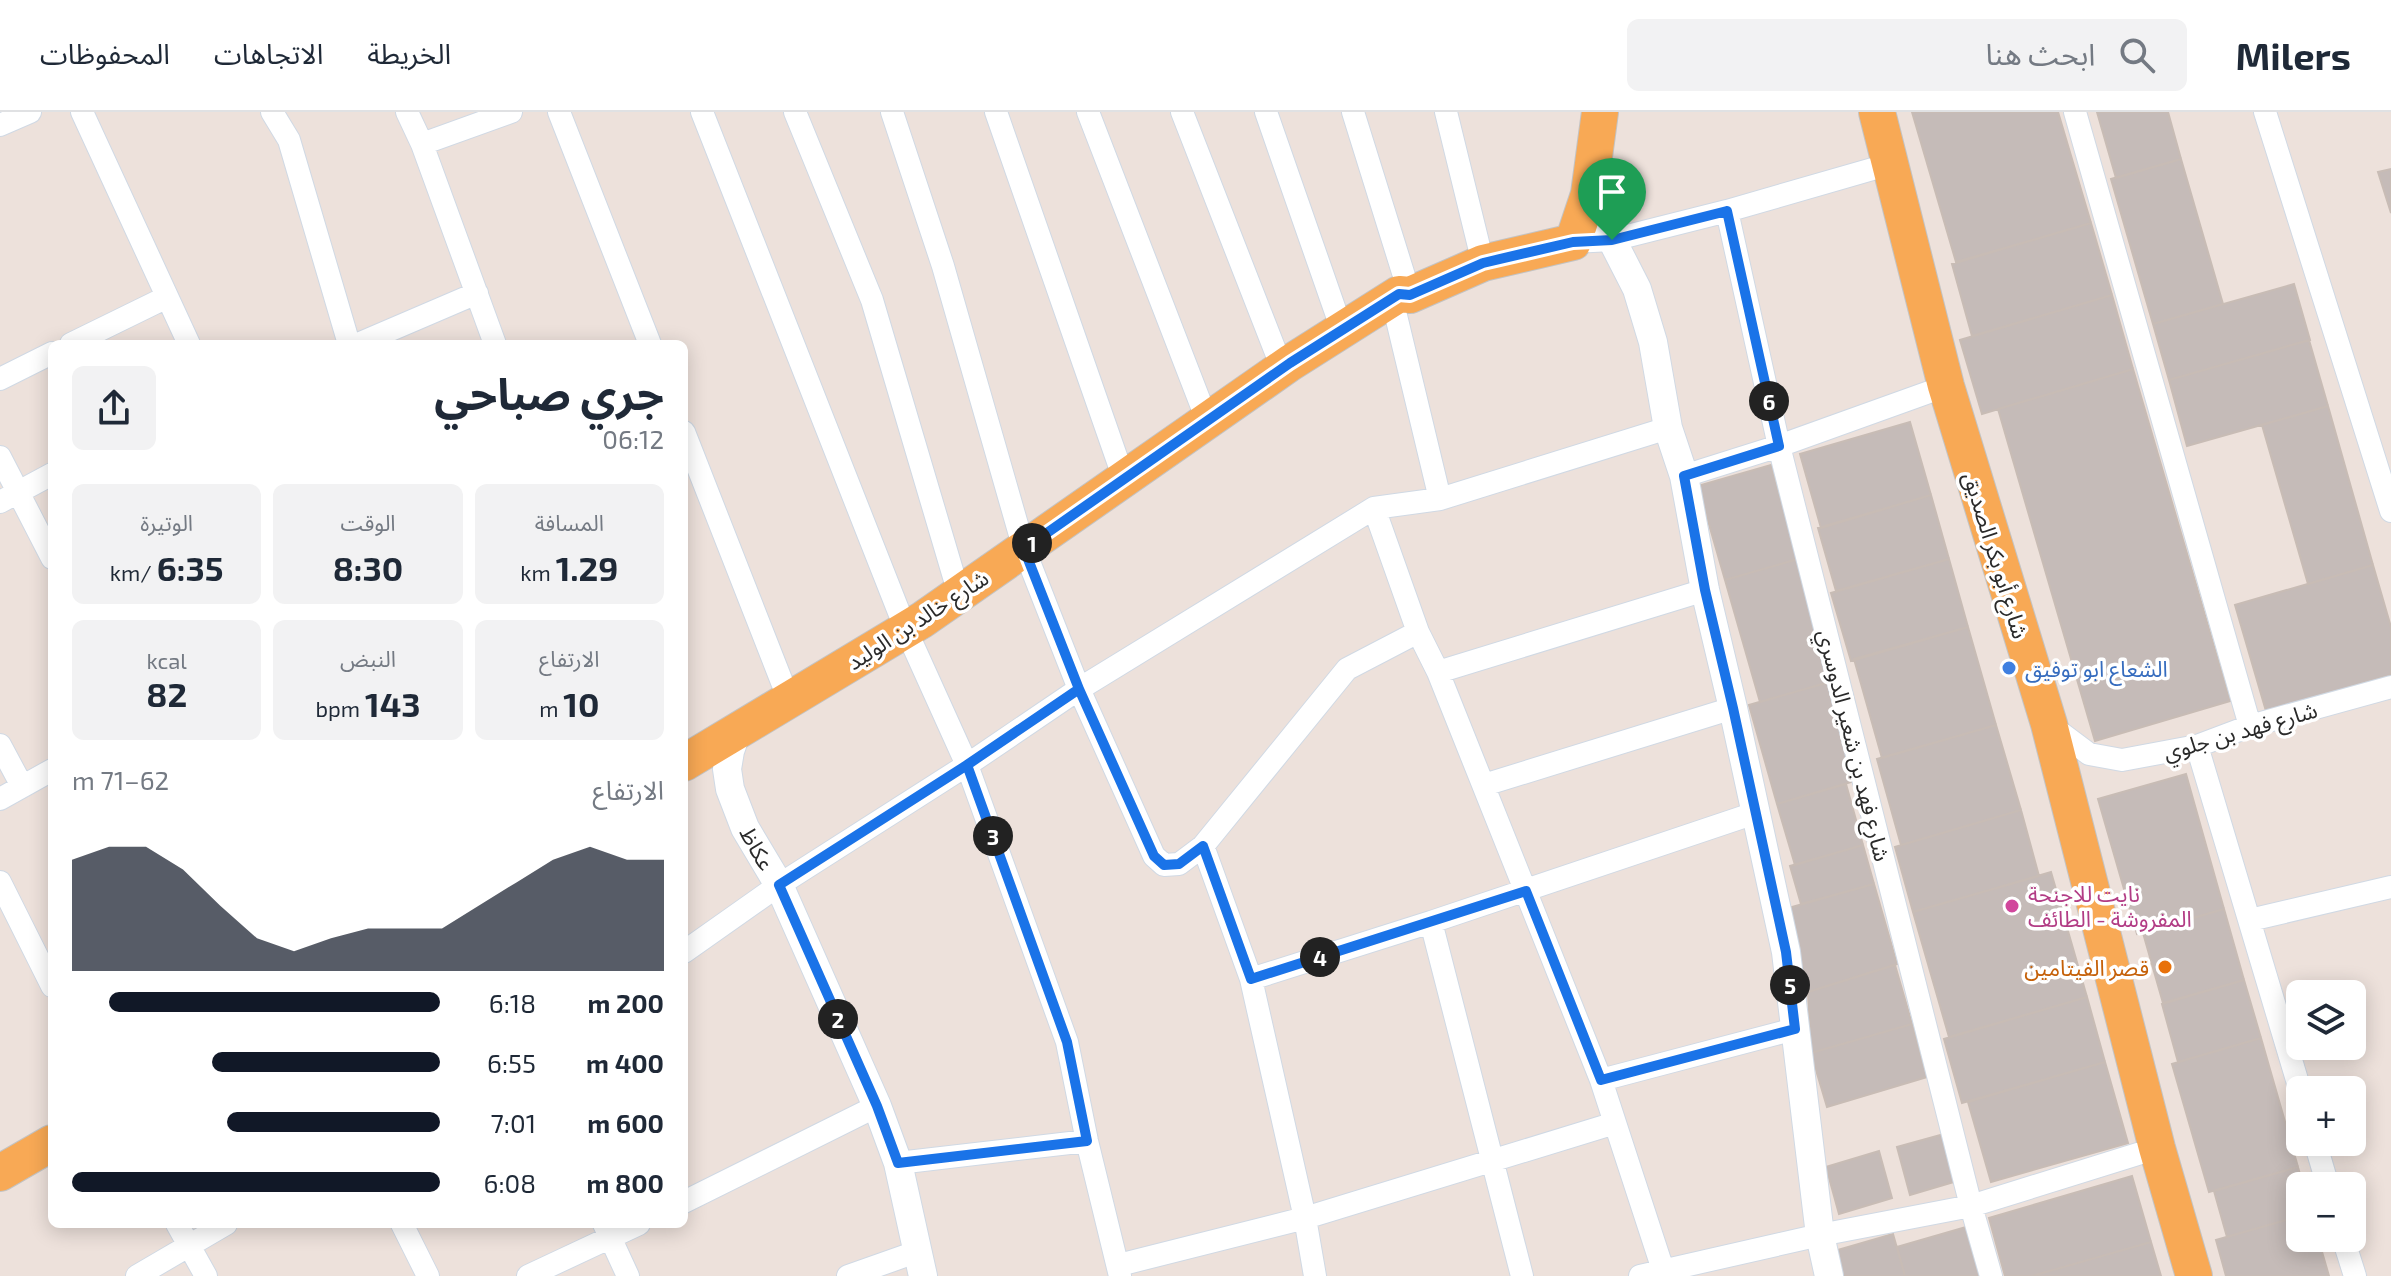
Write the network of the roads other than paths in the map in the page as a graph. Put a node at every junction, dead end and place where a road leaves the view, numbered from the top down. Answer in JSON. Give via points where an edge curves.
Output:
{"nodes":[{"id":1,"x":30,"y":112,"type":"edge"},
{"id":2,"x":82,"y":112,"type":"edge"},
{"id":3,"x":272,"y":112,"type":"edge"},
{"id":4,"x":407,"y":112,"type":"edge"},
{"id":5,"x":511,"y":112,"type":"edge"},
{"id":6,"x":559,"y":112,"type":"edge"},
{"id":7,"x":702,"y":112,"type":"edge"},
{"id":8,"x":795,"y":112,"type":"edge"},
{"id":9,"x":892,"y":112,"type":"edge"},
{"id":10,"x":996,"y":112,"type":"edge"},
{"id":11,"x":1088,"y":112,"type":"edge"},
{"id":12,"x":1182,"y":112,"type":"edge"},
{"id":13,"x":1266,"y":112,"type":"edge"},
{"id":14,"x":1353,"y":112,"type":"edge"},
{"id":15,"x":1446,"y":112,"type":"edge"},
{"id":16,"x":1573,"y":112,"type":"edge"},
{"id":17,"x":1600,"y":112,"type":"edge"},
{"id":18,"x":1863,"y":112,"type":"edge"},
{"id":19,"x":1877,"y":112,"type":"edge"},
{"id":20,"x":2075,"y":112,"type":"edge"},
{"id":21,"x":2265,"y":112,"type":"edge"},
{"id":22,"x":0,"y":125,"type":"edge"},
{"id":23,"x":422,"y":144,"type":"junction"},
{"id":24,"x":1890,"y":164,"type":"junction"},
{"id":25,"x":1591,"y":181,"type":"junction"},
{"id":26,"x":1727,"y":211,"type":"junction"},
{"id":27,"x":1612,"y":240,"type":"junction"},
{"id":28,"x":1573,"y":242,"type":"junction"},
{"id":29,"x":1483,"y":263,"type":"junction"},
{"id":30,"x":477,"y":293,"type":"junction"},
{"id":31,"x":167,"y":297,"type":"junction"},
{"id":32,"x":1401,"y":297,"type":"junction"},
{"id":33,"x":1342,"y":330,"type":"junction"},
{"id":34,"x":79,"y":340,"type":"edge"},
{"id":35,"x":187,"y":340,"type":"edge"},
{"id":36,"x":348,"y":340,"type":"edge"},
{"id":37,"x":367,"y":340,"type":"edge"},
{"id":38,"x":494,"y":340,"type":"edge"},
{"id":39,"x":648,"y":340,"type":"edge"},
{"id":40,"x":48,"y":355,"type":"edge"},
{"id":41,"x":1282,"y":368,"type":"junction"},
{"id":42,"x":0,"y":379,"type":"edge"},
{"id":43,"x":1946,"y":386,"type":"junction"},
{"id":44,"x":1207,"y":420,"type":"junction"},
{"id":45,"x":1668,"y":428,"type":"junction"},
{"id":46,"x":1779,"y":446,"type":"junction"},
{"id":47,"x":688,"y":453,"type":"edge"},
{"id":48,"x":0,"y":457,"type":"edge"},
{"id":49,"x":692,"y":474,"type":"edge"},
{"id":50,"x":48,"y":476,"type":"edge"},
{"id":51,"x":1684,"y":476,"type":"junction"},
{"id":52,"x":1124,"y":479,"type":"junction"},
{"id":53,"x":8,"y":497,"type":"edge"},
{"id":54,"x":1440,"y":499,"type":"junction"},
{"id":55,"x":1374,"y":508,"type":"junction"},
{"id":56,"x":2391,"y":511,"type":"edge"},
{"id":57,"x":1024,"y":549,"type":"junction"},
{"id":58,"x":48,"y":552,"type":"edge"},
{"id":59,"x":1705,"y":590,"type":"junction"},
{"id":60,"x":959,"y":594,"type":"junction"},
{"id":61,"x":906,"y":630,"type":"junction"},
{"id":62,"x":1418,"y":632,"type":"junction"},
{"id":63,"x":1438,"y":672,"type":"junction"},
{"id":64,"x":2391,"y":687,"type":"edge"},
{"id":65,"x":1079,"y":689,"type":"junction"},
{"id":66,"x":789,"y":700,"type":"junction"},
{"id":67,"x":1733,"y":708,"type":"junction"},
{"id":68,"x":2049,"y":724,"type":"junction"},
{"id":69,"x":2250,"y":726,"type":"junction"},
{"id":70,"x":737,"y":731,"type":"junction"},
{"id":71,"x":0,"y":745,"type":"edge"},
{"id":72,"x":2197,"y":746,"type":"junction"},
{"id":73,"x":688,"y":761,"type":"edge"},
{"id":74,"x":967,"y":765,"type":"junction"},
{"id":75,"x":48,"y":772,"type":"edge"},
{"id":76,"x":1484,"y":785,"type":"junction"},
{"id":77,"x":22,"y":786,"type":"junction"},
{"id":78,"x":0,"y":799,"type":"edge"},
{"id":79,"x":1755,"y":813,"type":"junction"},
{"id":80,"x":1203,"y":846,"type":"junction"},
{"id":81,"x":0,"y":882,"type":"edge"},
{"id":82,"x":779,"y":885,"type":"junction"},
{"id":83,"x":2391,"y":887,"type":"edge"},
{"id":84,"x":1526,"y":891,"type":"junction"},
{"id":85,"x":2250,"y":920,"type":"junction"},
{"id":86,"x":1431,"y":922,"type":"junction"},
{"id":87,"x":688,"y":949,"type":"edge"},
{"id":88,"x":48,"y":978,"type":"edge"},
{"id":89,"x":1251,"y":979,"type":"junction"},
{"id":90,"x":1795,"y":1029,"type":"junction"},
{"id":91,"x":2296,"y":1076,"type":"edge"},
{"id":92,"x":1601,"y":1080,"type":"junction"},
{"id":93,"x":877,"y":1106,"type":"junction"},
{"id":94,"x":1615,"y":1123,"type":"junction"},
{"id":95,"x":1087,"y":1141,"type":"junction"},
{"id":96,"x":48,"y":1145,"type":"edge"},
{"id":97,"x":2157,"y":1148,"type":"junction"},
{"id":98,"x":1494,"y":1162,"type":"junction"},
{"id":99,"x":898,"y":1163,"type":"junction"},
{"id":100,"x":3,"y":1164,"type":"edge"},
{"id":101,"x":688,"y":1200,"type":"edge"},
{"id":102,"x":1971,"y":1206,"type":"junction"},
{"id":103,"x":1305,"y":1218,"type":"junction"},
{"id":104,"x":179,"y":1228,"type":"edge"},
{"id":105,"x":219,"y":1228,"type":"edge"},
{"id":106,"x":404,"y":1228,"type":"edge"},
{"id":107,"x":607,"y":1231,"type":"edge"},
{"id":108,"x":1820,"y":1235,"type":"junction"},
{"id":109,"x":189,"y":1246,"type":"junction"},
{"id":110,"x":2347,"y":1252,"type":"edge"},
{"id":111,"x":920,"y":1264,"type":"edge"},
{"id":112,"x":1119,"y":1270,"type":"edge"},
{"id":113,"x":1664,"y":1272,"type":"edge"},
{"id":114,"x":137,"y":1276,"type":"edge"},
{"id":115,"x":206,"y":1276,"type":"edge"},
{"id":116,"x":428,"y":1276,"type":"edge"},
{"id":117,"x":528,"y":1276,"type":"edge"},
{"id":118,"x":628,"y":1276,"type":"edge"},
{"id":119,"x":848,"y":1276,"type":"edge"},
{"id":120,"x":1315,"y":1276,"type":"edge"},
{"id":121,"x":1522,"y":1276,"type":"edge"},
{"id":122,"x":1640,"y":1276,"type":"edge"},
{"id":123,"x":1829,"y":1276,"type":"edge"},
{"id":124,"x":1991,"y":1276,"type":"edge"},
{"id":125,"x":2194,"y":1276,"type":"edge"},
{"id":126,"x":2355,"y":1276,"type":"edge"}],
"edges":[{"from":1,"to":22,"type":"street"},
{"from":2,"to":31,"type":"street"},
{"from":3,"to":36,"type":"street","via":[[289,140]]},
{"from":4,"to":23,"type":"street"},
{"from":5,"to":23,"type":"street"},
{"from":6,"to":39,"type":"street"},
{"from":7,"to":61,"type":"street"},
{"from":8,"to":60,"type":"street","via":[[872,300]]},
{"from":9,"to":57,"type":"street","via":[[943,266]]},
{"from":10,"to":52,"type":"street"},
{"from":11,"to":44,"type":"street"},
{"from":12,"to":41,"type":"street"},
{"from":13,"to":33,"type":"street"},
{"from":14,"to":32,"type":"street"},
{"from":15,"to":29,"type":"street"},
{"from":16,"to":25,"type":"main road"},
{"from":17,"to":25,"type":"main road"},
{"from":18,"to":24,"type":"main road"},
{"from":19,"to":24,"type":"main road","name":"شارع أبو بكر الصديق"},
{"from":20,"to":69,"type":"street"},
{"from":21,"to":56,"type":"street"},
{"from":23,"to":30,"type":"street"},
{"from":24,"to":26,"type":"street"},
{"from":24,"to":43,"type":"main road","name":"شارع أبو بكر الصديق"},
{"from":25,"to":27,"type":"street"},
{"from":25,"to":28,"type":"main road"},
{"from":26,"to":27,"type":"street"},
{"from":26,"to":46,"type":"street","name":"شارع فهد بن شعير الدوسري"},
{"from":27,"to":28,"type":"street"},
{"from":27,"to":45,"type":"street","via":[[1637,289],[1649,329]]},
{"from":28,"to":29,"type":"main road","name":"شارع خالد بن الوليد"},
{"from":29,"to":32,"type":"main road","name":"شارع خالد بن الوليد"},
{"from":30,"to":37,"type":"street"},
{"from":30,"to":38,"type":"street"},
{"from":31,"to":34,"type":"street"},
{"from":31,"to":35,"type":"street"},
{"from":32,"to":33,"type":"main road","name":"شارع خالد بن الوليد"},
{"from":32,"to":54,"type":"street"},
{"from":33,"to":41,"type":"main road","name":"شارع خالد بن الوليد"},
{"from":40,"to":42,"type":"street"},
{"from":41,"to":44,"type":"main road","name":"شارع خالد بن الوليد"},
{"from":43,"to":46,"type":"street"},
{"from":43,"to":68,"type":"main road","name":"شارع أبو بكر الصديق"},
{"from":44,"to":52,"type":"main road","name":"شارع خالد بن الوليد"},
{"from":45,"to":51,"type":"street"},
{"from":45,"to":54,"type":"street"},
{"from":46,"to":51,"type":"street"},
{"from":46,"to":102,"type":"street","name":"شارع فهد بن شعير الدوسري"},
{"from":47,"to":49,"type":"street"},
{"from":48,"to":53,"type":"street"},
{"from":49,"to":66,"type":"street"},
{"from":50,"to":53,"type":"street"},
{"from":51,"to":59,"type":"street"},
{"from":52,"to":57,"type":"main road","name":"شارع خالد بن الوليد"},
{"from":53,"to":58,"type":"street"},
{"from":54,"to":55,"type":"street"},
{"from":55,"to":62,"type":"street"},
{"from":55,"to":65,"type":"street"},
{"from":57,"to":60,"type":"main road","name":"شارع خالد بن الوليد"},
{"from":57,"to":65,"type":"street"},
{"from":59,"to":63,"type":"street"},
{"from":59,"to":67,"type":"street"},
{"from":60,"to":61,"type":"main road","name":"شارع خالد بن الوليد"},
{"from":61,"to":66,"type":"main road","name":"شارع خالد بن الوليد"},
{"from":61,"to":74,"type":"street"},
{"from":62,"to":63,"type":"street"},
{"from":62,"to":80,"type":"street","via":[[1347,669]]},
{"from":63,"to":76,"type":"street"},
{"from":64,"to":69,"type":"street","name":"شارع فهد بن جلوي"},
{"from":65,"to":74,"type":"street"},
{"from":65,"to":80,"type":"street","via":[[1154,856],[1164,865],[1179,864]]},
{"from":66,"to":70,"type":"main road","name":"شارع خالد بن الوليد"},
{"from":67,"to":76,"type":"street"},
{"from":67,"to":79,"type":"street"},
{"from":68,"to":72,"type":"street","name":"شارع فهد بن جلوي","via":[[2089,754],[2122,760]]},
{"from":68,"to":97,"type":"main road","name":"شارع أبو بكر الصديق"},
{"from":69,"to":72,"type":"street","name":"شارع فهد بن جلوي"},
{"from":70,"to":73,"type":"main road","name":"شارع خالد بن الوليد"},
{"from":70,"to":82,"type":"street","name":"عكاظ","via":[[727,769],[730,789],[745,828]]},
{"from":71,"to":77,"type":"street"},
{"from":72,"to":85,"type":"street"},
{"from":74,"to":82,"type":"street"},
{"from":74,"to":95,"type":"street","via":[[1067,1042]]},
{"from":75,"to":77,"type":"street"},
{"from":76,"to":84,"type":"street"},
{"from":77,"to":78,"type":"street"},
{"from":79,"to":84,"type":"street"},
{"from":79,"to":90,"type":"street","via":[[1786,952]]},
{"from":80,"to":89,"type":"street"},
{"from":81,"to":88,"type":"street"},
{"from":82,"to":87,"type":"street"},
{"from":82,"to":93,"type":"street","name":"عكاظ"},
{"from":83,"to":85,"type":"street"},
{"from":84,"to":86,"type":"street"},
{"from":84,"to":92,"type":"street"},
{"from":85,"to":91,"type":"street"},
{"from":86,"to":89,"type":"street"},
{"from":86,"to":98,"type":"street"},
{"from":89,"to":103,"type":"street"},
{"from":90,"to":92,"type":"street"},
{"from":90,"to":108,"type":"street"},
{"from":92,"to":94,"type":"street"},
{"from":93,"to":99,"type":"street","name":"عكاظ"},
{"from":93,"to":101,"type":"street"},
{"from":94,"to":98,"type":"street"},
{"from":94,"to":113,"type":"street"},
{"from":95,"to":99,"type":"street"},
{"from":95,"to":112,"type":"street"},
{"from":96,"to":100,"type":"main road"},
{"from":97,"to":102,"type":"street"},
{"from":97,"to":125,"type":"main road","name":"شارع أبو بكر الصديق"},
{"from":98,"to":103,"type":"street"},
{"from":98,"to":121,"type":"street"},
{"from":99,"to":111,"type":"street","name":"عكاظ"},
{"from":102,"to":108,"type":"street"},
{"from":102,"to":124,"type":"street","name":"شارع فهد بن شعير الدوسري"},
{"from":103,"to":112,"type":"street"},
{"from":103,"to":120,"type":"street"},
{"from":104,"to":109,"type":"street"},
{"from":105,"to":109,"type":"street"},
{"from":106,"to":116,"type":"street"},
{"from":107,"to":117,"type":"street"},
{"from":107,"to":118,"type":"street"},
{"from":108,"to":113,"type":"street"},
{"from":108,"to":123,"type":"street"},
{"from":109,"to":114,"type":"street"},
{"from":109,"to":115,"type":"street"},
{"from":110,"to":126,"type":"street"},
{"from":111,"to":119,"type":"street"},
{"from":113,"to":122,"type":"street"}]}
